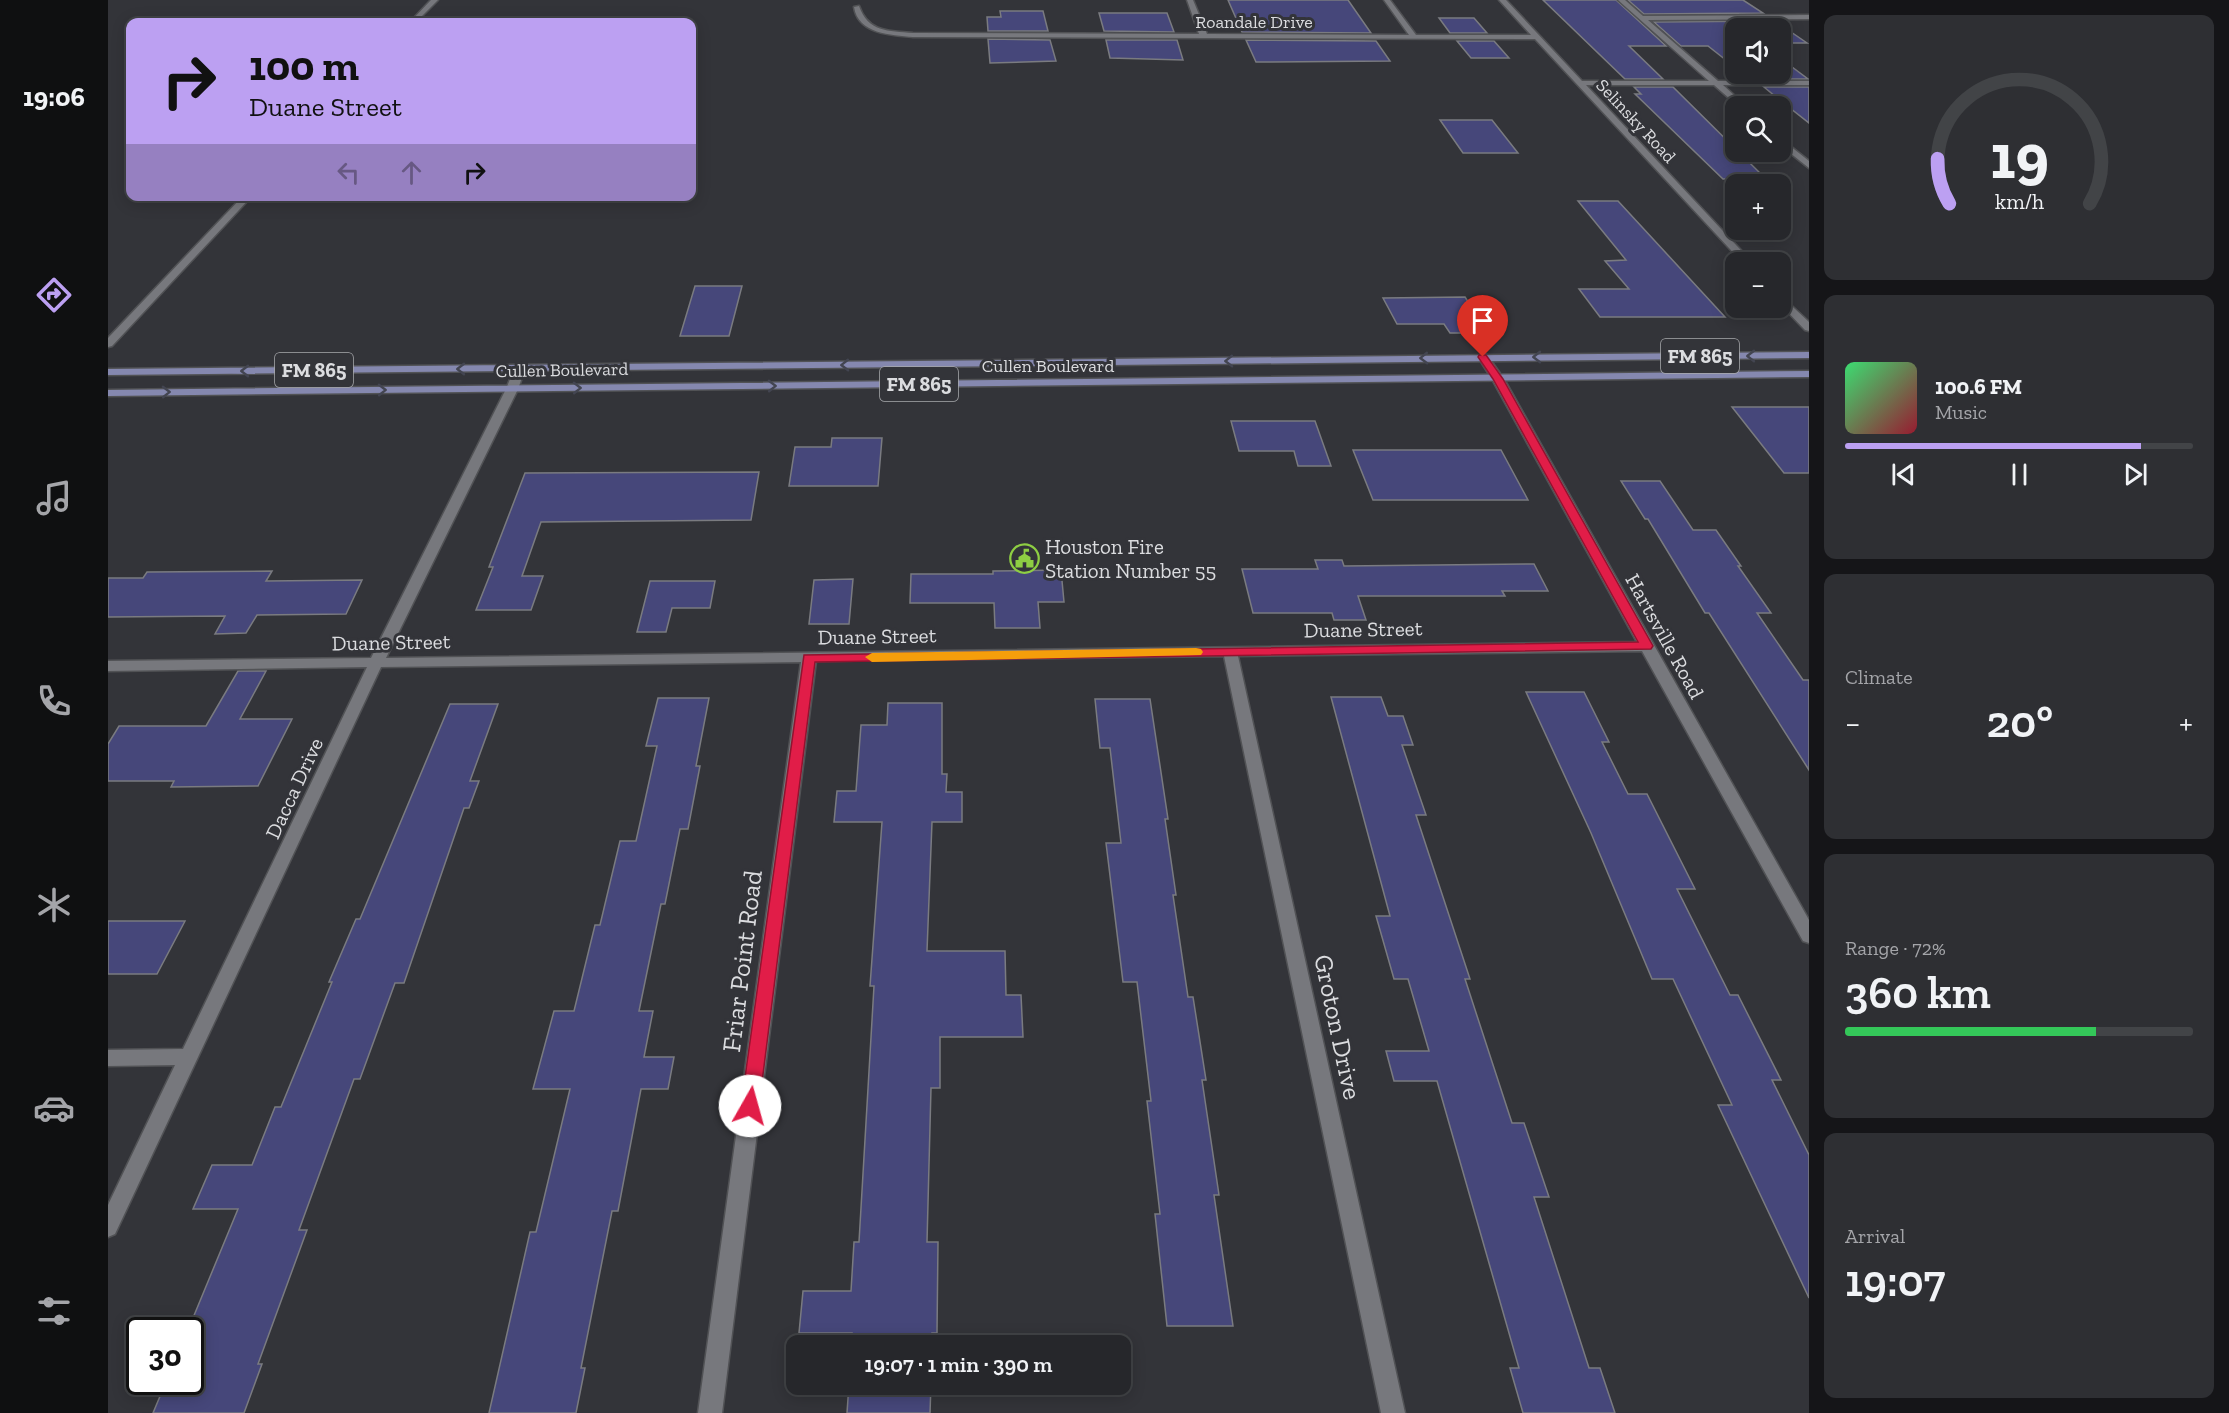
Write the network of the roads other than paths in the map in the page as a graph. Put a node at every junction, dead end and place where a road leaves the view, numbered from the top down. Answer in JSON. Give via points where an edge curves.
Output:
{"nodes":[{"id":1,"x":435,"y":0,"type":"edge"},
{"id":2,"x":1190,"y":0,"type":"edge"},
{"id":3,"x":1386,"y":0,"type":"edge"},
{"id":4,"x":1502,"y":0,"type":"edge"},
{"id":5,"x":1621,"y":0,"type":"edge"},
{"id":6,"x":856,"y":7,"type":"dead end"},
{"id":7,"x":1809,"y":17,"type":"edge"},
{"id":8,"x":418,"y":18,"type":"edge"},
{"id":9,"x":1641,"y":18,"type":"junction"},
{"id":10,"x":1204,"y":37,"type":"junction"},
{"id":11,"x":1414,"y":37,"type":"junction"},
{"id":12,"x":1536,"y":38,"type":"junction"},
{"id":13,"x":1809,"y":82,"type":"edge"},
{"id":14,"x":1578,"y":83,"type":"junction"},
{"id":15,"x":1716,"y":83,"type":"junction"},
{"id":16,"x":1731,"y":96,"type":"edge"},
{"id":17,"x":1791,"y":149,"type":"edge"},
{"id":18,"x":1809,"y":165,"type":"edge"},
{"id":19,"x":243,"y":201,"type":"edge"},
{"id":20,"x":1738,"y":252,"type":"edge"},
{"id":21,"x":1791,"y":309,"type":"edge"},
{"id":22,"x":1809,"y":328,"type":"edge"},
{"id":23,"x":108,"y":344,"type":"edge"},
{"id":24,"x":1809,"y":355,"type":"edge"},
{"id":25,"x":1483,"y":357,"type":"junction"},
{"id":26,"x":1177,"y":362,"type":"junction"},
{"id":27,"x":874,"y":365,"type":"junction"},
{"id":28,"x":519,"y":369,"type":"junction"},
{"id":29,"x":108,"y":372,"type":"edge"},
{"id":30,"x":1809,"y":374,"type":"edge"},
{"id":31,"x":1498,"y":379,"type":"junction"},
{"id":32,"x":1181,"y":382,"type":"junction"},
{"id":33,"x":871,"y":385,"type":"junction"},
{"id":34,"x":512,"y":389,"type":"junction"},
{"id":35,"x":108,"y":393,"type":"edge"},
{"id":36,"x":1647,"y":646,"type":"junction"},
{"id":37,"x":1230,"y":652,"type":"junction"},
{"id":38,"x":809,"y":658,"type":"junction"},
{"id":39,"x":376,"y":663,"type":"junction"},
{"id":40,"x":108,"y":666,"type":"edge"},
{"id":41,"x":1809,"y":936,"type":"edge"},
{"id":42,"x":189,"y":1057,"type":"junction"},
{"id":43,"x":108,"y":1058,"type":"edge"},
{"id":44,"x":108,"y":1227,"type":"edge"},
{"id":45,"x":710,"y":1413,"type":"edge"},
{"id":46,"x":1393,"y":1413,"type":"edge"}],
"edges":[{"from":1,"to":8,"type":"street"},
{"from":2,"to":10,"type":"street"},
{"from":3,"to":11,"type":"street"},
{"from":4,"to":12,"type":"street","name":"Selinsky Road"},
{"from":5,"to":9,"type":"street"},
{"from":6,"to":10,"type":"street","name":"Roandale Drive","via":[[858,20],[874,30],[973,37]]},
{"from":7,"to":9,"type":"street"},
{"from":9,"to":15,"type":"street"},
{"from":10,"to":11,"type":"street","name":"Roandale Drive"},
{"from":11,"to":12,"type":"street","name":"Roandale Drive"},
{"from":12,"to":14,"type":"street","name":"Selinsky Road"},
{"from":13,"to":15,"type":"street"},
{"from":14,"to":15,"type":"street"},
{"from":14,"to":20,"type":"street","name":"Selinsky Road"},
{"from":15,"to":16,"type":"street"},
{"from":17,"to":18,"type":"street"},
{"from":19,"to":23,"type":"street"},
{"from":21,"to":22,"type":"street"},
{"from":24,"to":25,"type":"main road","name":"Cullen Boulevard","number":"FM 865","one_way":true},
{"from":25,"to":26,"type":"main road","name":"Cullen Boulevard","number":"FM 865","one_way":true},
{"from":25,"to":31,"type":"street","name":"Hartsville Road"},
{"from":26,"to":27,"type":"main road","name":"Cullen Boulevard","number":"FM 865"},
{"from":26,"to":32,"type":"main road"},
{"from":27,"to":28,"type":"main road","name":"Cullen Boulevard","number":"FM 865","one_way":true},
{"from":27,"to":33,"type":"main road"},
{"from":28,"to":29,"type":"main road","name":"Cullen Boulevard","number":"FM 865","one_way":true},
{"from":28,"to":34,"type":"street","name":"Dacca Drive"},
{"from":30,"to":31,"type":"main road","name":"Cullen Boulevard","number":"FM 865"},
{"from":31,"to":32,"type":"main road","name":"Cullen Boulevard","number":"FM 865"},
{"from":31,"to":36,"type":"street","name":"Hartsville Road"},
{"from":32,"to":33,"type":"main road","name":"Cullen Boulevard","number":"FM 865"},
{"from":34,"to":33,"type":"main road","name":"Cullen Boulevard","number":"FM 865","one_way":true},
{"from":35,"to":34,"type":"main road","name":"Cullen Boulevard","number":"FM 865","one_way":true},
{"from":34,"to":39,"type":"street","name":"Dacca Drive"},
{"from":36,"to":37,"type":"street","name":"Duane Street"},
{"from":36,"to":41,"type":"street","name":"Hartsville Road"},
{"from":37,"to":38,"type":"street","name":"Duane Street"},
{"from":37,"to":46,"type":"street","name":"Groton Drive"},
{"from":38,"to":39,"type":"street","name":"Duane Street"},
{"from":38,"to":45,"type":"street","name":"Friar Point Road"},
{"from":39,"to":40,"type":"street","name":"Duane Street"},
{"from":39,"to":42,"type":"street","name":"Dacca Drive"},
{"from":42,"to":43,"type":"street"},
{"from":42,"to":44,"type":"street","name":"Dacca Drive"}]}
